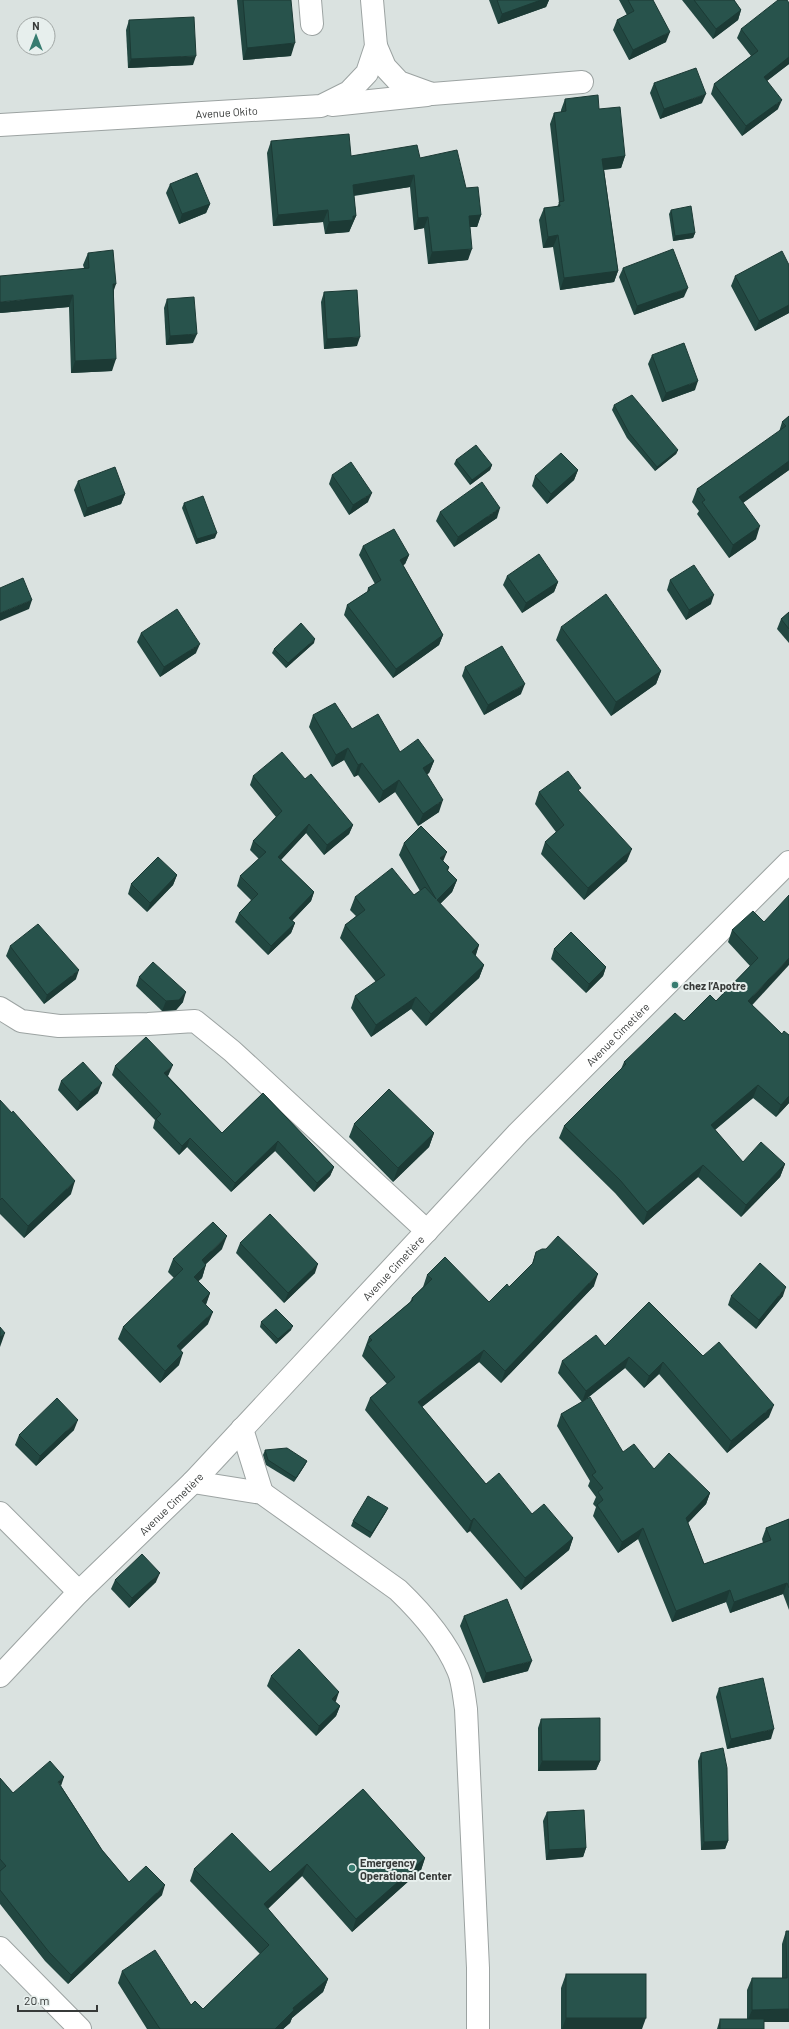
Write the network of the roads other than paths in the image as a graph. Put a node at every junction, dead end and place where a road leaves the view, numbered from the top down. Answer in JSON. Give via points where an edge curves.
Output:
{"nodes":[{"id":1,"x":310,"y":0,"type":"edge"},
{"id":2,"x":372,"y":0,"type":"edge"},
{"id":3,"x":312,"y":24,"type":"dead end"},
{"id":4,"x":376,"y":46,"type":"junction"},
{"id":5,"x":582,"y":82,"type":"dead end"},
{"id":6,"x":432,"y":94,"type":"junction"},
{"id":7,"x":321,"y":106,"type":"junction"},
{"id":8,"x":0,"y":125,"type":"edge"},
{"id":9,"x":789,"y":862,"type":"edge"},
{"id":10,"x":0,"y":1008,"type":"edge"},
{"id":11,"x":427,"y":1231,"type":"junction"},
{"id":12,"x":242,"y":1429,"type":"junction"},
{"id":13,"x":193,"y":1482,"type":"junction"},
{"id":14,"x":262,"y":1493,"type":"junction"},
{"id":15,"x":0,"y":1513,"type":"edge"},
{"id":16,"x":79,"y":1592,"type":"junction"},
{"id":17,"x":0,"y":1676,"type":"edge"},
{"id":18,"x":0,"y":1948,"type":"edge"},
{"id":19,"x":80,"y":2029,"type":"edge"},
{"id":20,"x":478,"y":2029,"type":"edge"}],
"edges":[{"from":1,"to":3,"type":"street"},
{"from":2,"to":4,"type":"street","name":"Avenue Okito"},
{"from":4,"to":6,"type":"street","via":[[385,67],[399,82]]},
{"from":4,"to":7,"type":"street","name":"Avenue Okito","via":[[367,73],[349,92]]},
{"from":5,"to":6,"type":"street"},
{"from":6,"to":7,"type":"street"},
{"from":7,"to":8,"type":"street","name":"Avenue Okito"},
{"from":9,"to":11,"type":"street","name":"Avenue Cimetière","via":[[518,1133]]},
{"from":10,"to":11,"type":"street","via":[[21,1021],[59,1026],[195,1021],[237,1056]]},
{"from":11,"to":12,"type":"street","name":"Avenue Cimetière"},
{"from":12,"to":13,"type":"street","name":"Avenue Cimetière"},
{"from":12,"to":14,"type":"street"},
{"from":13,"to":14,"type":"street"},
{"from":13,"to":16,"type":"street","name":"Avenue Cimetière"},
{"from":14,"to":20,"type":"street","via":[[398,1590],[417,1608],[440,1637],[459,1671],[466,1709],[478,1968]]},
{"from":15,"to":16,"type":"street"},
{"from":16,"to":17,"type":"street","name":"Avenue Cimetière"},
{"from":18,"to":19,"type":"street"}]}
